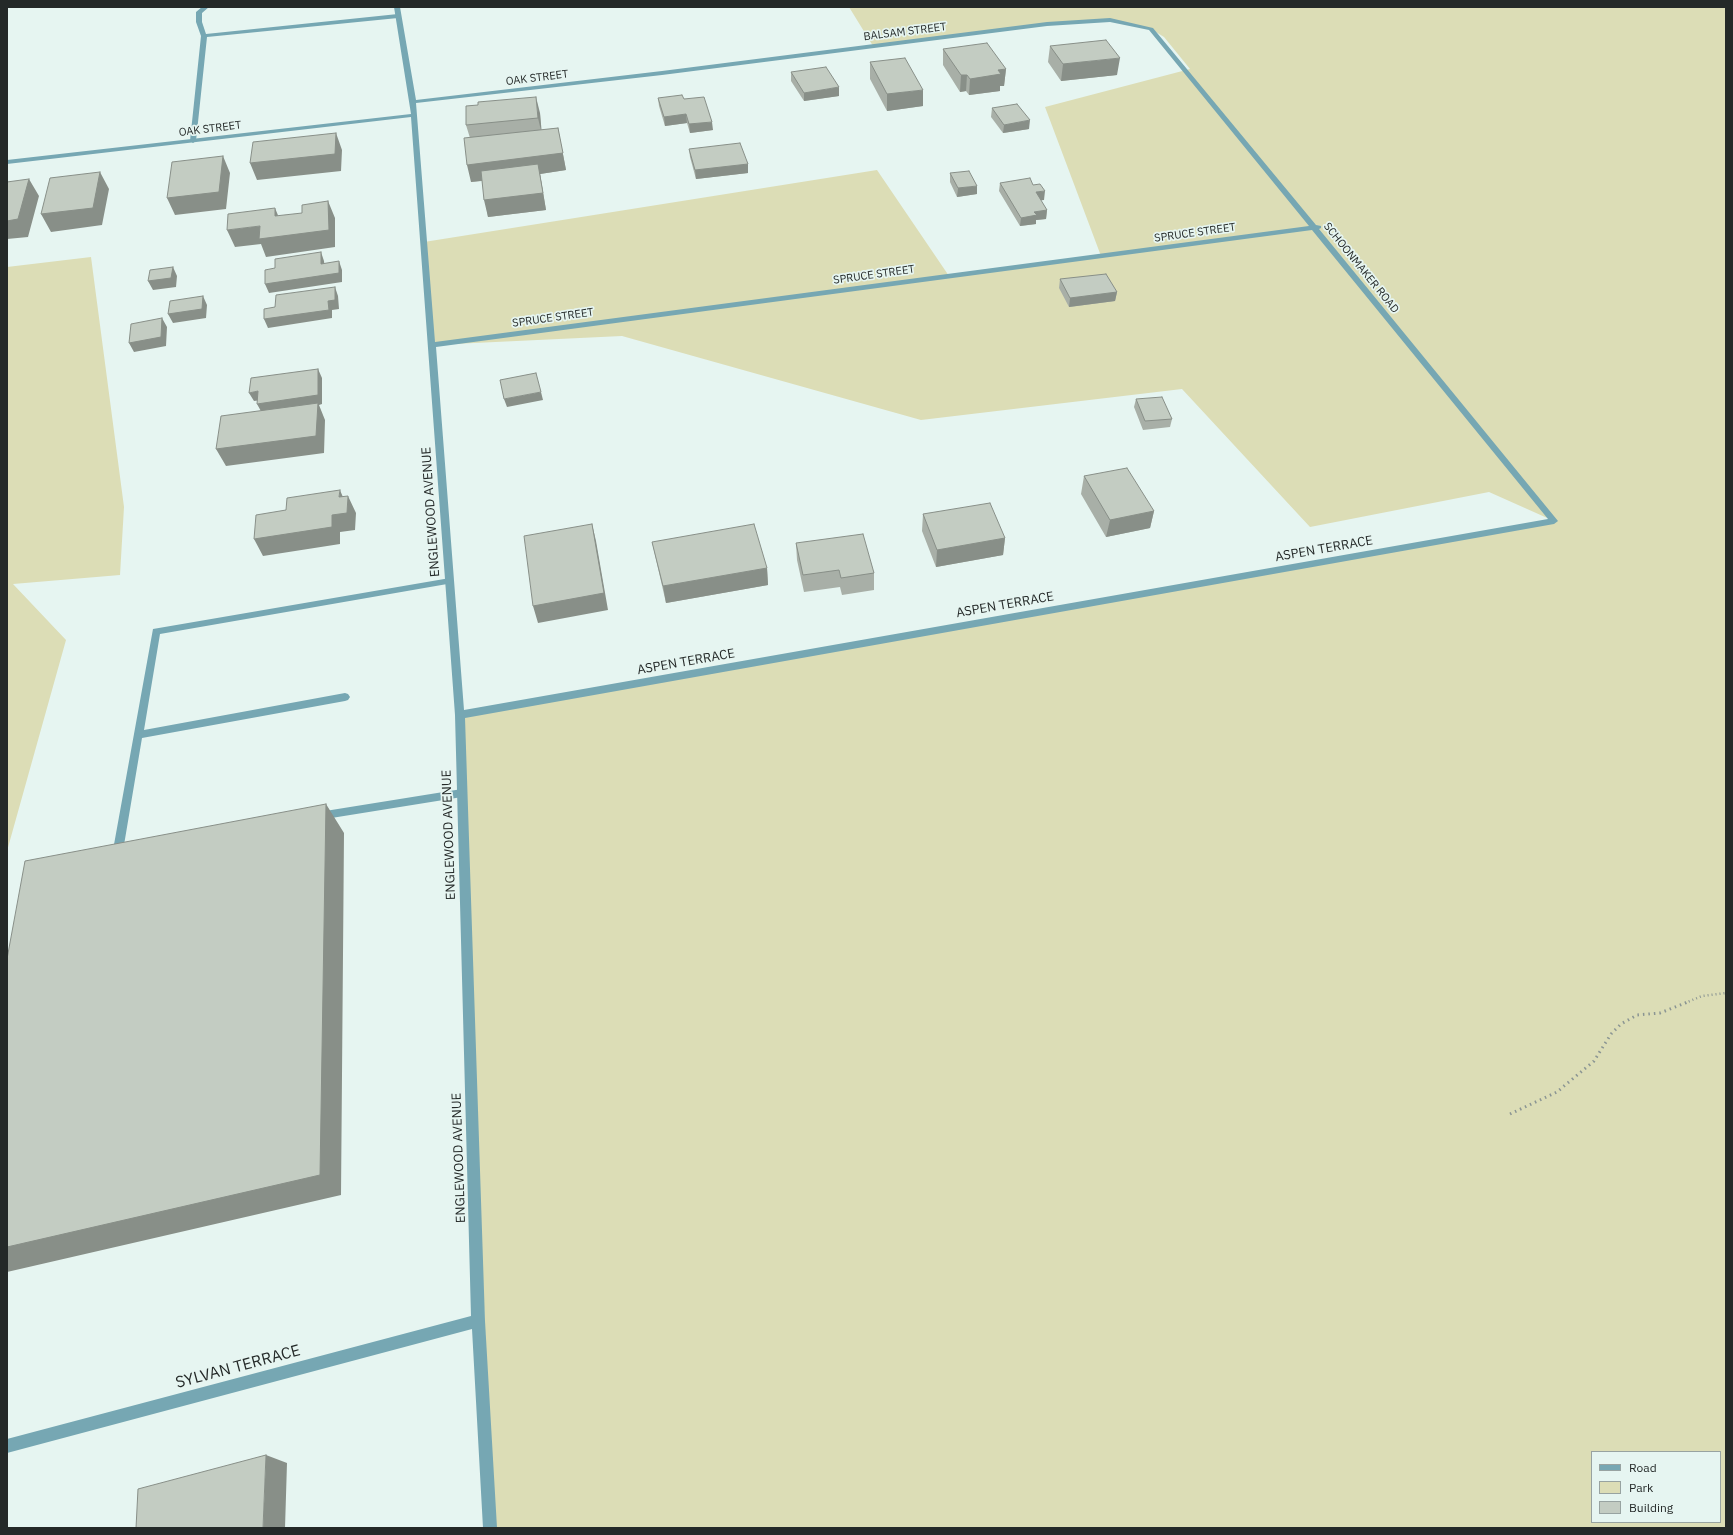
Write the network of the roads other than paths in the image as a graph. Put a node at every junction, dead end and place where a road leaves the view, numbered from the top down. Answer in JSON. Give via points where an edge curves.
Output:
{"nodes":[{"id":1,"x":206,"y":7,"type":"edge"},
{"id":2,"x":397,"y":7,"type":"edge"},
{"id":3,"x":398,"y":16,"type":"junction"},
{"id":4,"x":1151,"y":29,"type":"joint"},
{"id":5,"x":204,"y":36,"type":"junction"},
{"id":6,"x":662,"y":73,"type":"joint"},
{"id":7,"x":414,"y":102,"type":"junction"},
{"id":8,"x":414,"y":115,"type":"junction"},
{"id":9,"x":193,"y":141,"type":"junction"},
{"id":10,"x":7,"y":162,"type":"edge"},
{"id":11,"x":1316,"y":228,"type":"junction"},
{"id":12,"x":432,"y":345,"type":"junction"},
{"id":13,"x":1554,"y":521,"type":"joint"},
{"id":14,"x":450,"y":581,"type":"junction"},
{"id":15,"x":345,"y":697,"type":"dead end"},
{"id":16,"x":460,"y":715,"type":"junction"},
{"id":17,"x":138,"y":735,"type":"junction"},
{"id":18,"x":462,"y":793,"type":"junction"},
{"id":19,"x":306,"y":819,"type":"edge"},
{"id":20,"x":134,"y":847,"type":"edge"},
{"id":21,"x":478,"y":1321,"type":"junction"},
{"id":22,"x":7,"y":1446,"type":"edge"},
{"id":23,"x":490,"y":1528,"type":"edge"}],
"edges":[{"from":1,"to":5,"type":"street","via":[[199,12],[199,22]]},
{"from":2,"to":3,"type":"street","name":"ENGLEWOOD AVENUE"},
{"from":3,"to":5,"type":"street"},
{"from":3,"to":7,"type":"street","name":"ENGLEWOOD AVENUE"},
{"from":4,"to":6,"type":"street","name":"BALSAM STREET","via":[[1110,20],[1047,24]]},
{"from":4,"to":11,"type":"street","name":"SCHOONMAKER ROAD"},
{"from":5,"to":9,"type":"street"},
{"from":6,"to":7,"type":"street","name":"OAK STREET"},
{"from":7,"to":8,"type":"street","name":"ENGLEWOOD AVENUE"},
{"from":8,"to":9,"type":"street","name":"OAK STREET"},
{"from":8,"to":12,"type":"street","name":"ENGLEWOOD AVENUE"},
{"from":9,"to":10,"type":"street","name":"OAK STREET"},
{"from":11,"to":12,"type":"street","name":"SPRUCE STREET"},
{"from":11,"to":13,"type":"street","name":"SCHOONMAKER ROAD"},
{"from":12,"to":14,"type":"street","name":"ENGLEWOOD AVENUE"},
{"from":13,"to":16,"type":"street","name":"ASPEN TERRACE"},
{"from":14,"to":16,"type":"street","name":"ENGLEWOOD AVENUE"},
{"from":14,"to":17,"type":"street","via":[[156,631]]},
{"from":15,"to":17,"type":"street"},
{"from":16,"to":18,"type":"street","name":"ENGLEWOOD AVENUE"},
{"from":17,"to":20,"type":"street","via":[[118,850]]},
{"from":18,"to":19,"type":"street"},
{"from":18,"to":21,"type":"street","name":"ENGLEWOOD AVENUE"},
{"from":21,"to":22,"type":"street","name":"SYLVAN TERRACE"},
{"from":21,"to":23,"type":"street","name":"ENGLEWOOD AVENUE"}]}
